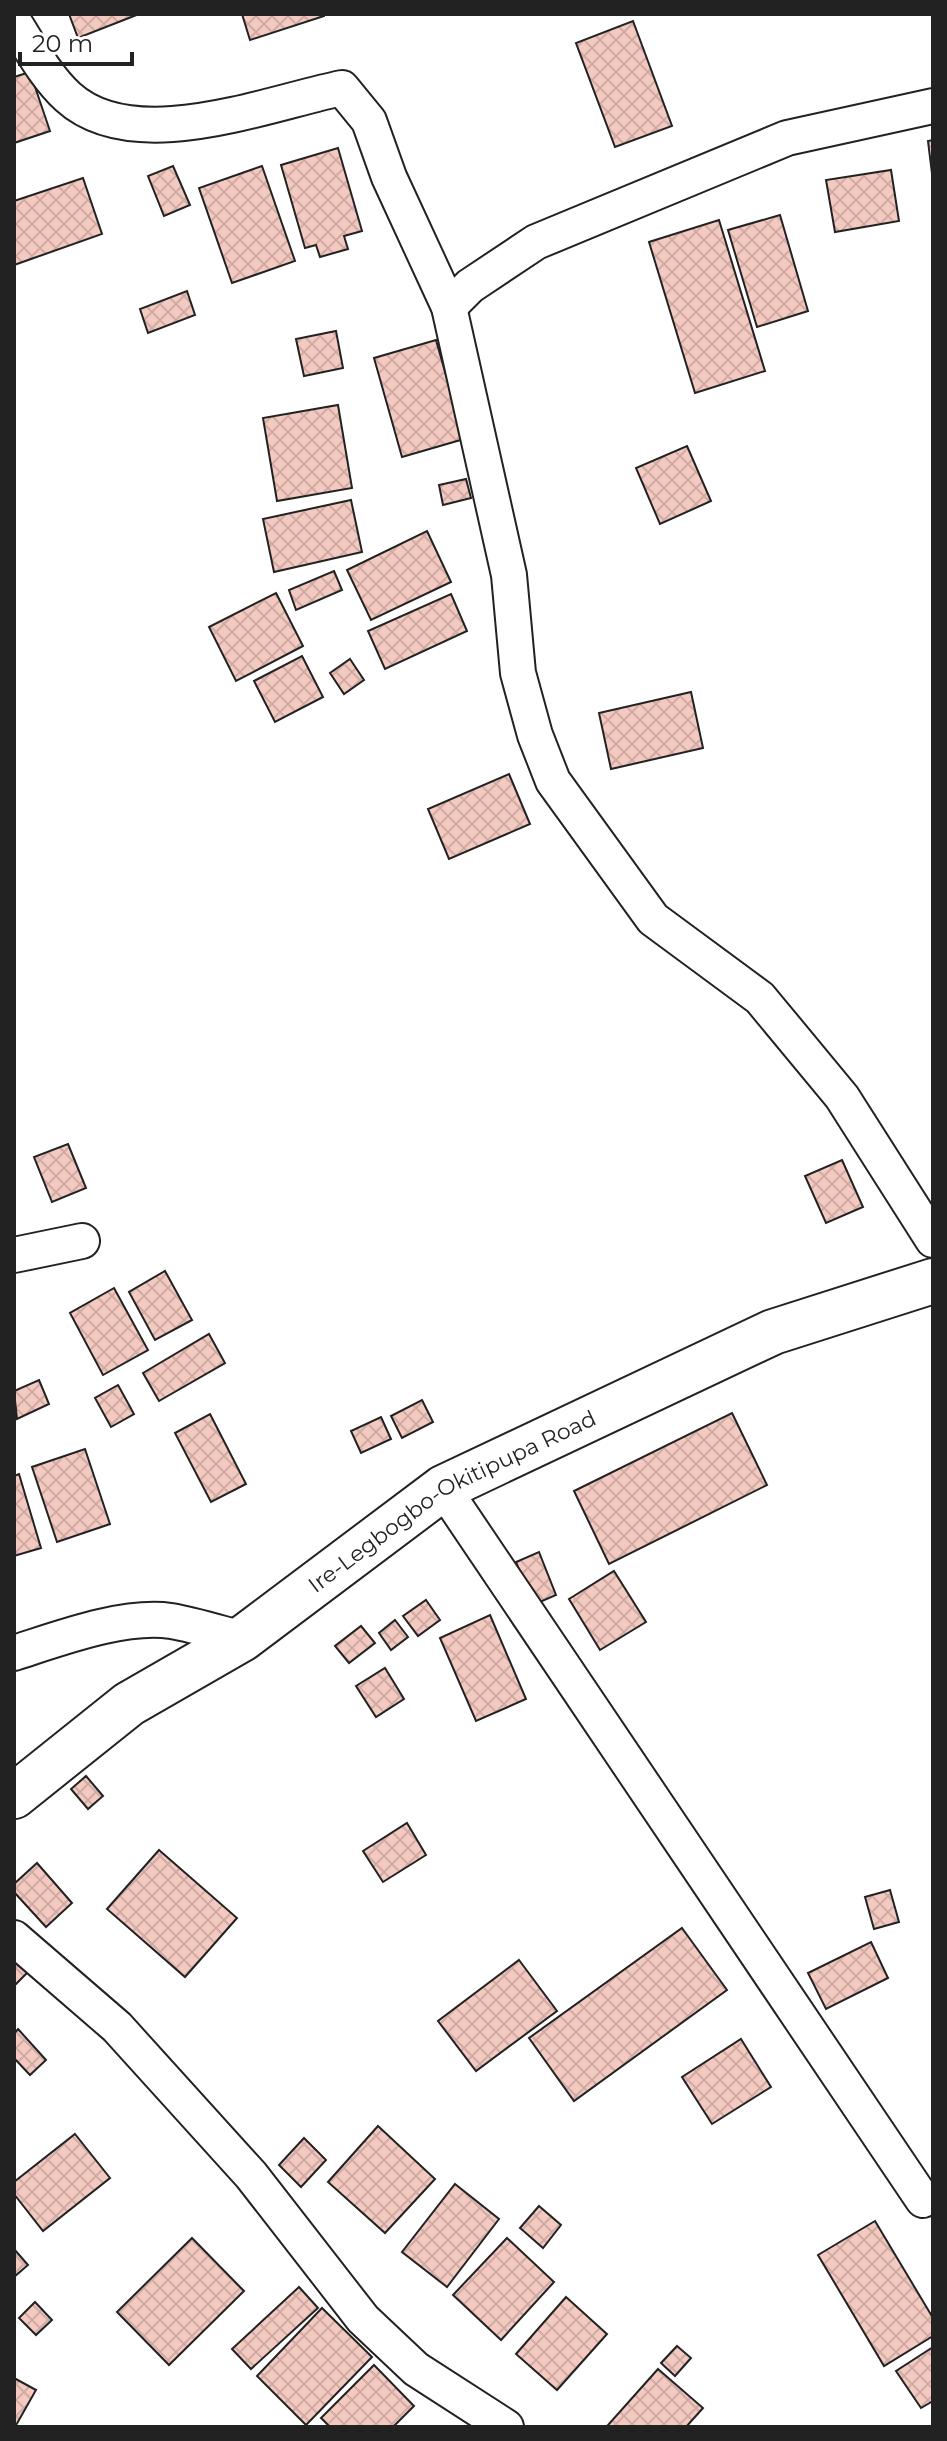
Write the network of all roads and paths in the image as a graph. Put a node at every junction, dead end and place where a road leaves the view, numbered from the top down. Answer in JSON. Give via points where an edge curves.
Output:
{"nodes":[{"id":1,"x":14,"y":22,"type":"edge"},
{"id":2,"x":933,"y":106,"type":"edge"},
{"id":3,"x":449,"y":307,"type":"junction"},
{"id":4,"x":933,"y":1240,"type":"edge"},
{"id":5,"x":82,"y":1241,"type":"dead end"},
{"id":6,"x":14,"y":1255,"type":"edge"},
{"id":7,"x":933,"y":1281,"type":"edge"},
{"id":8,"x":443,"y":1488,"type":"junction"},
{"id":9,"x":242,"y":1639,"type":"junction"},
{"id":10,"x":14,"y":1653,"type":"edge"},
{"id":11,"x":14,"y":1796,"type":"edge"},
{"id":12,"x":14,"y":1938,"type":"edge"},
{"id":13,"x":923,"y":2200,"type":"dead end"},
{"id":14,"x":506,"y":2427,"type":"edge"}],
"edges":[{"from":1,"to":3,"type":"street","via":[[69,98],[95,114],[182,126],[342,88],[369,121]]},
{"from":2,"to":3,"type":"street","via":[[772,144],[536,242],[470,286]]},
{"from":3,"to":4,"type":"street","via":[[509,575],[518,673],[553,781],[653,919],[760,998],[842,1097]]},
{"from":5,"to":6,"type":"street"},
{"from":7,"to":8,"type":"street","name":"Ire-Legbogbo-Okitipupa Road","via":[[773,1332]]},
{"from":8,"to":9,"type":"street","name":"Ire-Legbogbo-Okitipupa Road"},
{"from":8,"to":13,"type":"street"},
{"from":9,"to":10,"type":"street","via":[[169,1620],[75,1634]]},
{"from":9,"to":11,"type":"street","name":"Ire-Legbogbo-Okitipupa Road","via":[[129,1704]]},
{"from":12,"to":14,"type":"street","via":[[117,2027],[251,2175],[363,2319],[416,2369]]}]}
